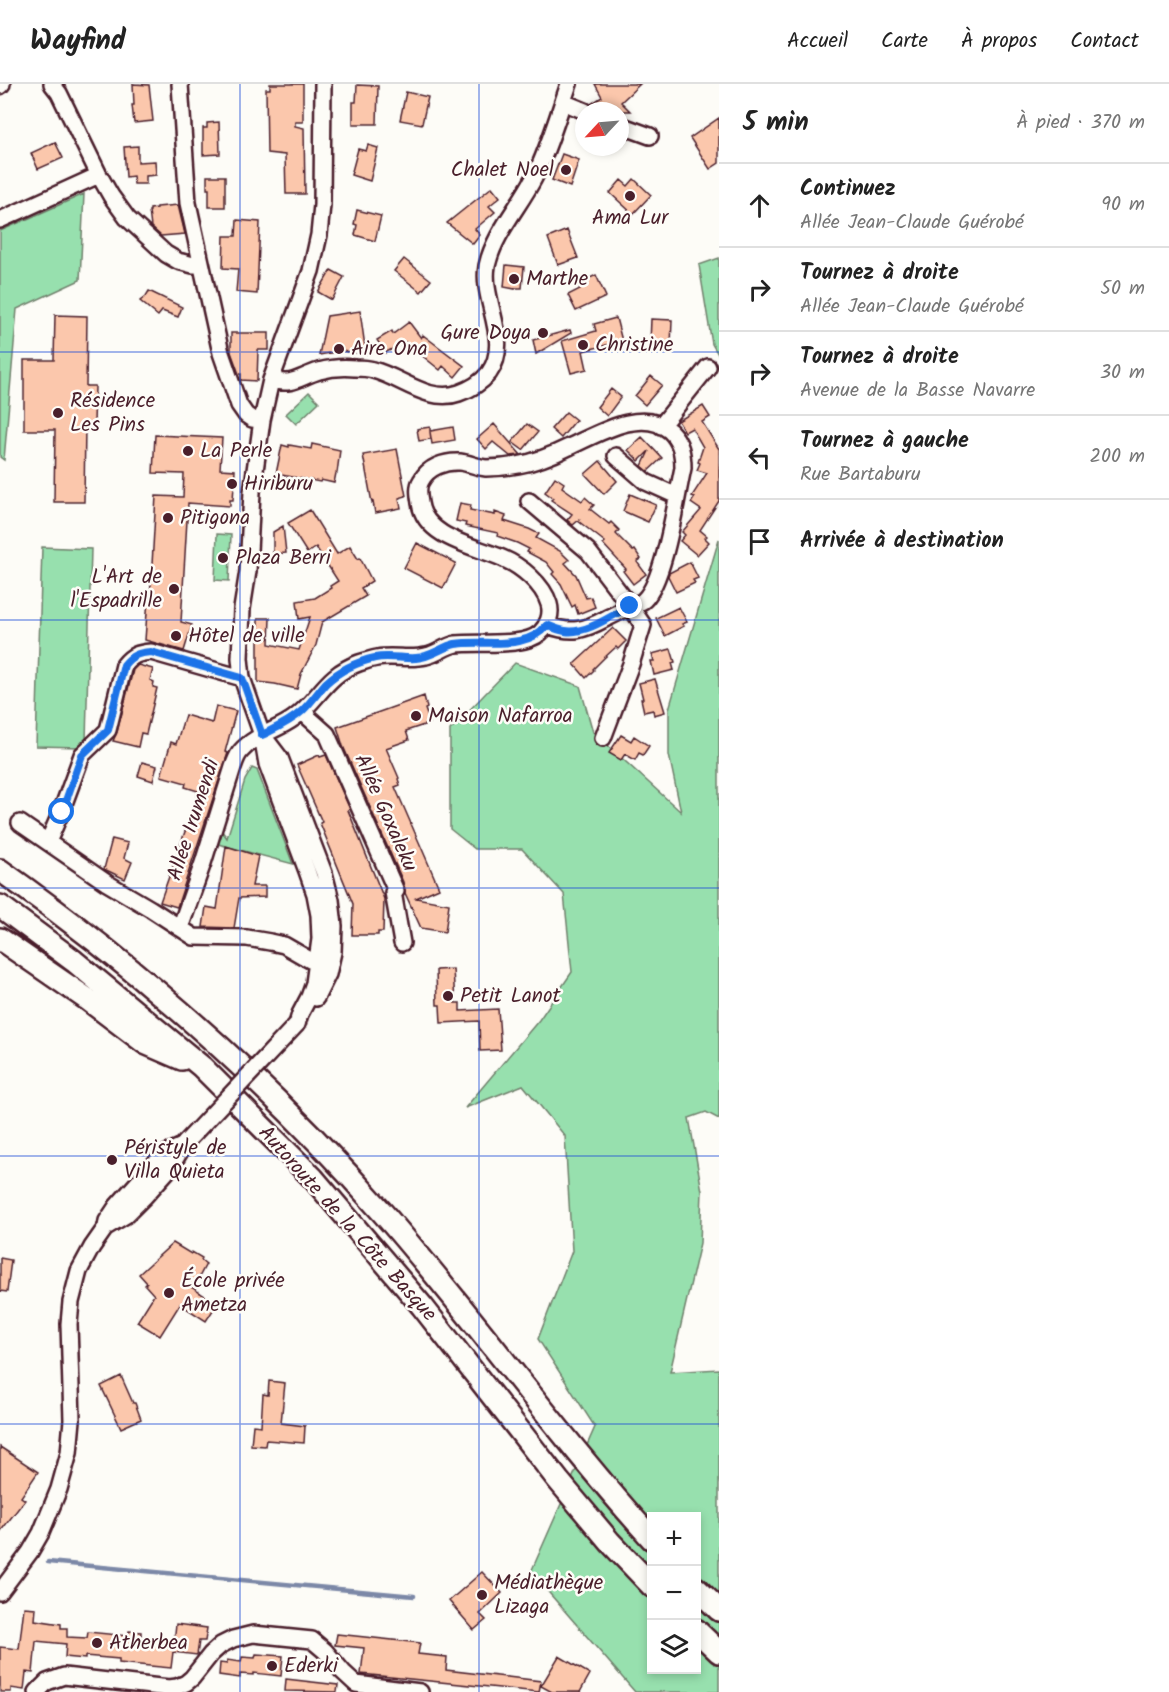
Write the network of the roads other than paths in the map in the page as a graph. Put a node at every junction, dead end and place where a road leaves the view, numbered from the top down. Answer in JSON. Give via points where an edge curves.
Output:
{"nodes":[{"id":1,"x":52,"y":84,"type":"edge"},
{"id":2,"x":180,"y":84,"type":"edge"},
{"id":3,"x":323,"y":84,"type":"edge"},
{"id":4,"x":569,"y":84,"type":"edge"},
{"id":5,"x":562,"y":102,"type":"junction"},
{"id":6,"x":575,"y":107,"type":"edge"},
{"id":7,"x":629,"y":128,"type":"edge"},
{"id":8,"x":650,"y":136,"type":"dead end"},
{"id":9,"x":99,"y":175,"type":"junction"},
{"id":10,"x":0,"y":219,"type":"edge"},
{"id":11,"x":200,"y":264,"type":"junction"},
{"id":12,"x":708,"y":367,"type":"dead end"},
{"id":13,"x":271,"y":380,"type":"junction"},
{"id":14,"x":262,"y":420,"type":"junction"},
{"id":15,"x":661,"y":426,"type":"junction"},
{"id":16,"x":616,"y":456,"type":"dead end"},
{"id":17,"x":677,"y":496,"type":"junction"},
{"id":18,"x":529,"y":501,"type":"dead end"},
{"id":19,"x":630,"y":606,"type":"junction"},
{"id":20,"x":547,"y":625,"type":"junction"},
{"id":21,"x":242,"y":678,"type":"junction"},
{"id":22,"x":304,"y":710,"type":"junction"},
{"id":23,"x":262,"y":735,"type":"junction"},
{"id":24,"x":603,"y":738,"type":"dead end"},
{"id":25,"x":20,"y":823,"type":"dead end"},
{"id":26,"x":48,"y":842,"type":"junction"},
{"id":27,"x":0,"y":870,"type":"edge"},
{"id":28,"x":0,"y":906,"type":"edge"},
{"id":29,"x":180,"y":928,"type":"junction"},
{"id":30,"x":0,"y":939,"type":"edge"},
{"id":31,"x":402,"y":943,"type":"dead end"},
{"id":32,"x":333,"y":952,"type":"junction"},
{"id":33,"x":317,"y":962,"type":"junction"},
{"id":34,"x":302,"y":1016,"type":"junction"},
{"id":35,"x":202,"y":1067,"type":"junction"},
{"id":36,"x":647,"y":1534,"type":"edge"},
{"id":37,"x":647,"y":1582,"type":"edge"},
{"id":38,"x":0,"y":1592,"type":"edge"},
{"id":39,"x":701,"y":1593,"type":"edge"},
{"id":40,"x":719,"y":1610,"type":"edge"},
{"id":41,"x":701,"y":1635,"type":"edge"},
{"id":42,"x":719,"y":1652,"type":"edge"},
{"id":43,"x":177,"y":1690,"type":"edge"},
{"id":44,"x":37,"y":1692,"type":"edge"},
{"id":45,"x":420,"y":1692,"type":"edge"}],
"edges":[{"from":1,"to":9,"type":"street"},
{"from":2,"to":11,"type":"street","via":[[188,203]]},
{"from":3,"to":13,"type":"street","via":[[319,235],[311,272]]},
{"from":4,"to":5,"type":"street"},
{"from":5,"to":6,"type":"street"},
{"from":5,"to":13,"type":"street","via":[[535,176],[490,256],[487,292],[498,350],[486,377],[467,390],[449,395],[417,389],[363,368],[319,371],[284,384]]},
{"from":7,"to":8,"type":"street"},
{"from":9,"to":10,"type":"street"},
{"from":9,"to":11,"type":"street","via":[[127,218],[166,254],[178,261]]},
{"from":11,"to":14,"type":"street","via":[[221,353],[237,399],[246,415]]},
{"from":12,"to":15,"type":"street"},
{"from":13,"to":14,"type":"street"},
{"from":14,"to":21,"type":"street","via":[[242,609]]},
{"from":15,"to":17,"type":"street","via":[[675,436],[681,448]]},
{"from":15,"to":20,"type":"street","via":[[629,422],[519,465],[483,468],[460,462],[441,464],[420,481],[418,493],[426,519],[457,542],[504,558],[537,583],[551,610]]},
{"from":16,"to":17,"type":"street","via":[[646,482]]},
{"from":17,"to":19,"type":"street","via":[[652,591],[642,602]]},
{"from":18,"to":19,"type":"street","via":[[588,551]]},
{"from":19,"to":20,"type":"street","via":[[578,630]]},
{"from":19,"to":24,"type":"street","via":[[643,625]]},
{"from":20,"to":22,"type":"street","name":"Allée Irumendi","via":[[526,640],[454,645],[427,656],[377,658],[357,664],[326,684]]},
{"from":21,"to":23,"type":"street"},
{"from":21,"to":26,"type":"street","via":[[151,652],[130,657],[124,665],[108,730],[82,755]]},
{"from":22,"to":23,"type":"street","name":"Allée Irumendi"},
{"from":22,"to":31,"type":"street","name":"Allée Goxaleku","via":[[327,734],[396,891],[393,892]]},
{"from":23,"to":29,"type":"street","name":"Allée Irumendi","via":[[239,752],[232,767]]},
{"from":23,"to":32,"type":"street","via":[[280,758],[324,873],[334,926]]},
{"from":23,"to":33,"type":"street","via":[[267,764],[315,894],[320,939]]},
{"from":25,"to":26,"type":"street"},
{"from":26,"to":29,"type":"street"},
{"from":27,"to":36,"type":"highway","name":"Autoroute de la Côte Basque","via":[[151,986],[309,1132],[435,1274]]},
{"from":28,"to":35,"type":"highway","name":"Autoroute de la Côte Basque","via":[[74,961]]},
{"from":29,"to":33,"type":"street","via":[[194,938],[248,938],[284,945]]},
{"from":30,"to":35,"type":"highway","via":[[145,1043]]},
{"from":32,"to":33,"type":"street"},
{"from":32,"to":34,"type":"street","via":[[328,974]]},
{"from":33,"to":34,"type":"street"},
{"from":34,"to":38,"type":"street","bridge":true,"via":[[171,1157],[170,1168],[132,1210],[106,1227],[79,1271],[69,1324],[69,1453],[41,1533]]},
{"from":35,"to":37,"type":"highway","name":"Autoroute de la Côte Basque","via":[[313,1178],[422,1306],[565,1489]]},
{"from":39,"to":40,"type":"highway"},
{"from":41,"to":42,"type":"highway"},
{"from":43,"to":44,"type":"street","via":[[64,1676],[47,1682]]},
{"from":43,"to":45,"type":"street","via":[[221,1645],[253,1634],[312,1640],[357,1684]]}]}
